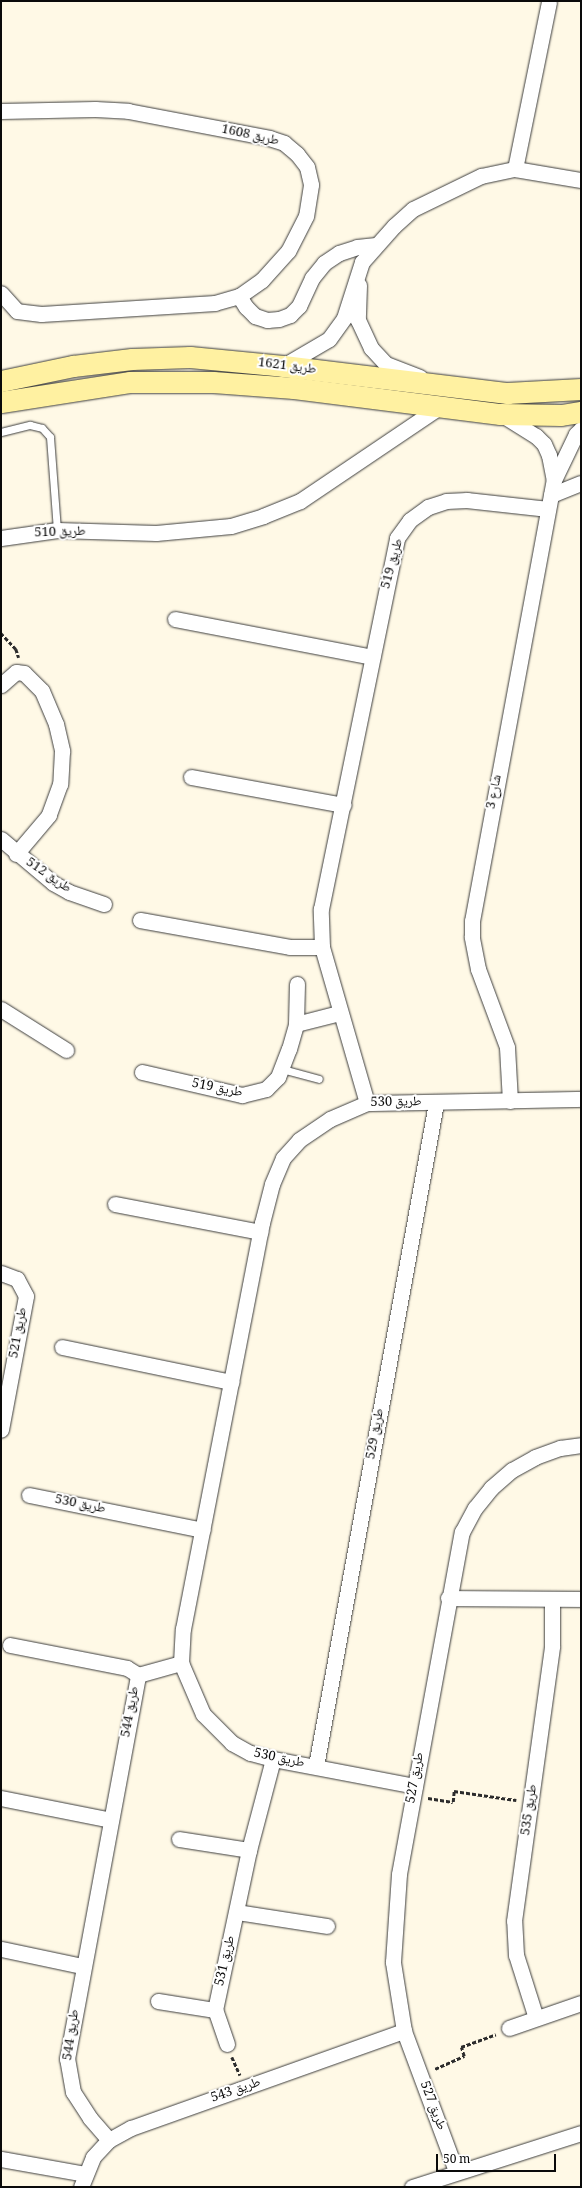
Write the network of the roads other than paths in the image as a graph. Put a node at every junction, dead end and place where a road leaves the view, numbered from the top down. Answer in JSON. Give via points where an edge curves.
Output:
{"nodes":[{"id":1,"x":550,"y":2,"type":"dead end"},
{"id":2,"x":1,"y":111,"type":"edge"},
{"id":3,"x":515,"y":169,"type":"junction"},
{"id":4,"x":581,"y":180,"type":"edge"},
{"id":5,"x":376,"y":245,"type":"junction"},
{"id":6,"x":362,"y":262,"type":"junction"},
{"id":7,"x":2,"y":295,"type":"edge"},
{"id":8,"x":239,"y":296,"type":"junction"},
{"id":9,"x":283,"y":366,"type":"junction"},
{"id":10,"x":1,"y":381,"type":"edge"},
{"id":11,"x":445,"y":387,"type":"junction"},
{"id":12,"x":577,"y":389,"type":"edge"},
{"id":13,"x":1,"y":402,"type":"edge"},
{"id":14,"x":438,"y":408,"type":"junction"},
{"id":15,"x":571,"y":413,"type":"edge"},
{"id":16,"x":500,"y":414,"type":"junction"},
{"id":17,"x":581,"y":430,"type":"edge"},
{"id":18,"x":1,"y":432,"type":"edge"},
{"id":19,"x":554,"y":480,"type":"junction"},
{"id":20,"x":581,"y":483,"type":"edge"},
{"id":21,"x":549,"y":502,"type":"junction"},
{"id":22,"x":57,"y":530,"type":"junction"},
{"id":23,"x":1,"y":538,"type":"edge"},
{"id":24,"x":175,"y":619,"type":"dead end"},
{"id":25,"x":372,"y":657,"type":"junction"},
{"id":26,"x":1,"y":685,"type":"edge"},
{"id":27,"x":191,"y":777,"type":"dead end"},
{"id":28,"x":343,"y":805,"type":"junction"},
{"id":29,"x":1,"y":839,"type":"edge"},
{"id":30,"x":16,"y":854,"type":"junction"},
{"id":31,"x":104,"y":904,"type":"dead end"},
{"id":32,"x":140,"y":920,"type":"dead end"},
{"id":33,"x":322,"y":947,"type":"junction"},
{"id":34,"x":297,"y":984,"type":"dead end"},
{"id":35,"x":2,"y":1012,"type":"edge"},
{"id":36,"x":339,"y":1013,"type":"junction"},
{"id":37,"x":296,"y":1024,"type":"junction"},
{"id":38,"x":66,"y":1050,"type":"dead end"},
{"id":39,"x":282,"y":1069,"type":"junction"},
{"id":40,"x":142,"y":1072,"type":"dead end"},
{"id":41,"x":318,"y":1079,"type":"dead end"},
{"id":42,"x":581,"y":1099,"type":"edge"},
{"id":43,"x":510,"y":1101,"type":"junction"},
{"id":44,"x":367,"y":1103,"type":"junction"},
{"id":45,"x":436,"y":1103,"type":"junction"},
{"id":46,"x":114,"y":1204,"type":"dead end"},
{"id":47,"x":260,"y":1232,"type":"junction"},
{"id":48,"x":1,"y":1273,"type":"edge"},
{"id":49,"x":62,"y":1347,"type":"dead end"},
{"id":50,"x":231,"y":1382,"type":"junction"},
{"id":51,"x":2,"y":1423,"type":"edge"},
{"id":52,"x":581,"y":1445,"type":"edge"},
{"id":53,"x":29,"y":1495,"type":"dead end"},
{"id":54,"x":202,"y":1530,"type":"junction"},
{"id":55,"x":448,"y":1598,"type":"junction"},
{"id":56,"x":552,"y":1599,"type":"junction"},
{"id":57,"x":581,"y":1599,"type":"edge"},
{"id":58,"x":10,"y":1645,"type":"dead end"},
{"id":59,"x":181,"y":1663,"type":"junction"},
{"id":60,"x":138,"y":1675,"type":"junction"},
{"id":61,"x":273,"y":1759,"type":"junction"},
{"id":62,"x":316,"y":1766,"type":"junction"},
{"id":63,"x":415,"y":1786,"type":"junction"},
{"id":64,"x":1,"y":1798,"type":"edge"},
{"id":65,"x":111,"y":1820,"type":"junction"},
{"id":66,"x":179,"y":1839,"type":"dead end"},
{"id":67,"x":249,"y":1850,"type":"junction"},
{"id":68,"x":237,"y":1912,"type":"junction"},
{"id":69,"x":327,"y":1926,"type":"dead end"},
{"id":70,"x":1,"y":1949,"type":"edge"},
{"id":71,"x":82,"y":1966,"type":"junction"},
{"id":72,"x":158,"y":2001,"type":"dead end"},
{"id":73,"x":581,"y":2003,"type":"edge"},
{"id":74,"x":215,"y":2010,"type":"junction"},
{"id":75,"x":536,"y":2018,"type":"junction"},
{"id":76,"x":509,"y":2028,"type":"road end"},
{"id":77,"x":404,"y":2031,"type":"junction"},
{"id":78,"x":227,"y":2044,"type":"dead end"},
{"id":79,"x":581,"y":2134,"type":"edge"},
{"id":80,"x":109,"y":2140,"type":"junction"},
{"id":81,"x":1,"y":2159,"type":"edge"},
{"id":82,"x":456,"y":2171,"type":"junction"},
{"id":83,"x":83,"y":2180,"type":"edge"},
{"id":84,"x":412,"y":2187,"type":"edge"}],
"edges":[{"from":1,"to":3,"type":"street"},
{"from":2,"to":8,"type":"street","name":"طريق 1608","via":[[128,111],[284,143],[307,167],[311,186],[306,216],[288,251],[262,280]]},
{"from":3,"to":4,"type":"street"},
{"from":3,"to":5,"type":"street","via":[[481,176],[437,195],[413,209]]},
{"from":5,"to":6,"type":"street"},
{"from":5,"to":8,"type":"street","via":[[357,246],[339,253],[324,263],[312,278],[299,306],[290,315],[267,320],[255,316]]},
{"from":6,"to":9,"type":"street","via":[[344,318],[329,339]]},
{"from":6,"to":11,"type":"street","via":[[358,320],[371,348],[386,364]]},
{"from":7,"to":8,"type":"street","name":"طريق 1608","via":[[17,311],[41,314],[215,303]]},
{"from":9,"to":10,"type":"street","name":"طريق 1621","via":[[161,358],[73,366]]},
{"from":9,"to":11,"type":"street","name":"طريق 1621"},
{"from":11,"to":12,"type":"street","name":"طريق 1621","via":[[506,393]]},
{"from":13,"to":14,"type":"street","name":"طريق 1621","via":[[130,382],[213,382],[294,388]]},
{"from":14,"to":16,"type":"street","name":"طريق 1621"},
{"from":14,"to":22,"type":"street","name":"طريق 510","via":[[300,501],[263,516],[231,526],[156,533]]},
{"from":15,"to":16,"type":"street","name":"طريق 1621"},
{"from":16,"to":19,"type":"street","name":"شارع 3","via":[[526,429],[544,444]]},
{"from":17,"to":19,"type":"street","name":"شارع 3","via":[[576,434]]},
{"from":18,"to":22,"type":"lane","via":[[30,426],[42,428],[50,437]]},
{"from":19,"to":21,"type":"street","name":"شارع 3"},
{"from":20,"to":21,"type":"street"},
{"from":21,"to":25,"type":"street","name":"طريق 519","via":[[446,501],[428,507],[410,520],[397,538]]},
{"from":21,"to":43,"type":"street","name":"شارع 3","via":[[472,921],[478,969],[507,1047]]},
{"from":22,"to":23,"type":"street","name":"طريق 510"},
{"from":24,"to":25,"type":"street"},
{"from":25,"to":28,"type":"street","name":"طريق 519"},
{"from":26,"to":30,"type":"street","name":"طريق 512","via":[[16,672],[24,673],[42,691],[60,737],[62,768],[56,800],[49,815]]},
{"from":27,"to":28,"type":"street"},
{"from":28,"to":33,"type":"street","name":"طريق 519","via":[[322,896]]},
{"from":29,"to":30,"type":"street","name":"طريق 512"},
{"from":30,"to":31,"type":"street","name":"طريق 512","via":[[69,892]]},
{"from":32,"to":33,"type":"street","via":[[290,947]]},
{"from":33,"to":36,"type":"street","name":"طريق 519"},
{"from":34,"to":37,"type":"street","name":"طريق 519"},
{"from":35,"to":38,"type":"street"},
{"from":36,"to":37,"type":"street"},
{"from":36,"to":44,"type":"street","name":"طريق 519"},
{"from":37,"to":39,"type":"street","name":"طريق 519"},
{"from":39,"to":40,"type":"street","name":"طريق 519","via":[[266,1089],[242,1095]]},
{"from":39,"to":41,"type":"lane"},
{"from":42,"to":43,"type":"street","name":"طريق 530"},
{"from":43,"to":45,"type":"street","name":"طريق 530"},
{"from":44,"to":45,"type":"street","name":"طريق 530"},
{"from":44,"to":47,"type":"street","name":"طريق 530","via":[[330,1119],[299,1140],[283,1158],[272,1184]]},
{"from":45,"to":62,"type":"street","name":"طريق 529"},
{"from":46,"to":47,"type":"street"},
{"from":47,"to":50,"type":"street","name":"طريق 530"},
{"from":48,"to":51,"type":"street","name":"طريق 521","via":[[17,1279],[26,1296]]},
{"from":49,"to":50,"type":"street"},
{"from":50,"to":54,"type":"street","name":"طريق 530"},
{"from":52,"to":55,"type":"street","name":"طريق 527","via":[[560,1448],[534,1457],[512,1470],[491,1488],[475,1508],[462,1532]]},
{"from":53,"to":54,"type":"street","name":"طريق 530"},
{"from":54,"to":59,"type":"street","name":"طريق 530","via":[[183,1629]]},
{"from":55,"to":56,"type":"street"},
{"from":55,"to":63,"type":"street","name":"طريق 527"},
{"from":56,"to":57,"type":"street"},
{"from":56,"to":75,"type":"street","name":"طريق 535","via":[[552,1646],[516,1904],[514,1938],[517,1960]]},
{"from":58,"to":60,"type":"street","name":"طريق 544","via":[[127,1668]]},
{"from":59,"to":60,"type":"street","name":"طريق 544"},
{"from":59,"to":61,"type":"street","name":"طريق 530","via":[[193,1697],[216,1730],[232,1744],[250,1753]]},
{"from":60,"to":65,"type":"street","name":"طريق 544"},
{"from":61,"to":62,"type":"street","name":"طريق 530"},
{"from":61,"to":67,"type":"street","name":"طريق 531"},
{"from":62,"to":63,"type":"street","name":"طريق 530"},
{"from":63,"to":77,"type":"street","name":"طريق 527","via":[[399,1874],[393,1962]]},
{"from":64,"to":65,"type":"street"},
{"from":65,"to":71,"type":"street","name":"طريق 544"},
{"from":66,"to":67,"type":"street"},
{"from":67,"to":68,"type":"street","name":"طريق 531"},
{"from":68,"to":69,"type":"street"},
{"from":68,"to":74,"type":"street","name":"طريق 531"},
{"from":70,"to":71,"type":"street"},
{"from":71,"to":80,"type":"street","name":"طريق 544","via":[[67,2059],[68,2075],[73,2092]]},
{"from":72,"to":74,"type":"street"},
{"from":73,"to":75,"type":"street"},
{"from":74,"to":78,"type":"street"},
{"from":75,"to":76,"type":"street"},
{"from":77,"to":80,"type":"street","name":"طريق 543","via":[[131,2128]]},
{"from":77,"to":82,"type":"street","name":"طريق 527"},
{"from":79,"to":82,"type":"street"},
{"from":80,"to":83,"type":"street","name":"طريق 543","via":[[93,2157]]},
{"from":81,"to":83,"type":"street","name":"طريق 543"},
{"from":82,"to":84,"type":"street"}]}
